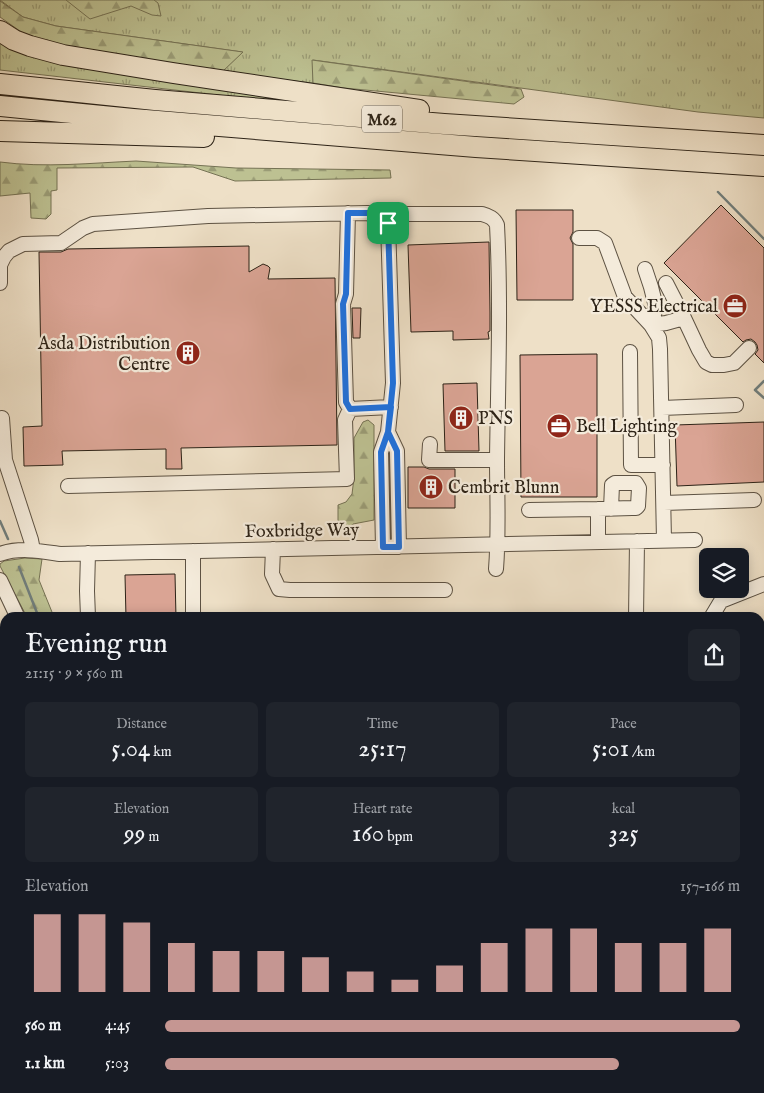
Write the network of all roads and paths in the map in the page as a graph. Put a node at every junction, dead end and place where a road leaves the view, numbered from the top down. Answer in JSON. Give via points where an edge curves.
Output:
{"nodes":[{"id":1,"x":0,"y":31,"type":"edge"},
{"id":2,"x":0,"y":84,"type":"edge"},
{"id":3,"x":0,"y":106,"type":"edge"},
{"id":4,"x":0,"y":131,"type":"edge"},
{"id":5,"x":616,"y":136,"type":"junction"},
{"id":6,"x":764,"y":145,"type":"edge"},
{"id":7,"x":476,"y":147,"type":"junction"},
{"id":8,"x":764,"y":166,"type":"edge"},
{"id":9,"x":348,"y":213,"type":"junction"},
{"id":10,"x":408,"y":214,"type":"dead end"},
{"id":11,"x":579,"y":238,"type":"dead end"},
{"id":12,"x":645,"y":269,"type":"dead end"},
{"id":13,"x":0,"y":283,"type":"edge"},
{"id":14,"x":666,"y":283,"type":"dead end"},
{"id":15,"x":684,"y":318,"type":"junction"},
{"id":16,"x":651,"y":325,"type":"junction"},
{"id":17,"x":749,"y":348,"type":"dead end"},
{"id":18,"x":630,"y":352,"type":"dead end"},
{"id":19,"x":736,"y":405,"type":"dead end"},
{"id":20,"x":391,"y":407,"type":"junction"},
{"id":21,"x":662,"y":408,"type":"junction"},
{"id":22,"x":350,"y":409,"type":"junction"},
{"id":23,"x":2,"y":418,"type":"dead end"},
{"id":24,"x":388,"y":432,"type":"junction"},
{"id":25,"x":430,"y":444,"type":"dead end"},
{"id":26,"x":497,"y":460,"type":"junction"},
{"id":27,"x":663,"y":465,"type":"junction"},
{"id":28,"x":68,"y":486,"type":"dead end"},
{"id":29,"x":754,"y":500,"type":"dead end"},
{"id":30,"x":664,"y":503,"type":"junction"},
{"id":31,"x":529,"y":510,"type":"dead end"},
{"id":32,"x":664,"y":540,"type":"junction"},
{"id":33,"x":696,"y":540,"type":"dead end"},
{"id":34,"x":637,"y":541,"type":"junction"},
{"id":35,"x":598,"y":542,"type":"junction"},
{"id":36,"x":498,"y":544,"type":"junction"},
{"id":37,"x":383,"y":547,"type":"junction"},
{"id":38,"x":399,"y":547,"type":"junction"},
{"id":39,"x":273,"y":549,"type":"junction"},
{"id":40,"x":33,"y":550,"type":"junction"},
{"id":41,"x":193,"y":551,"type":"junction"},
{"id":42,"x":88,"y":553,"type":"junction"},
{"id":43,"x":0,"y":554,"type":"edge"},
{"id":44,"x":496,"y":569,"type":"dead end"},
{"id":45,"x":0,"y":580,"type":"edge"},
{"id":46,"x":764,"y":584,"type":"edge"},
{"id":47,"x":445,"y":590,"type":"dead end"},
{"id":48,"x":15,"y":612,"type":"edge"},
{"id":49,"x":88,"y":612,"type":"edge"},
{"id":50,"x":193,"y":612,"type":"edge"},
{"id":51,"x":636,"y":612,"type":"edge"},
{"id":52,"x":714,"y":612,"type":"edge"}],
"edges":[{"from":1,"to":5,"type":"highway","number":"M62","via":[[14,40],[63,55],[173,74]]},
{"from":2,"to":5,"type":"highway","number":"M62","via":[[342,116]]},
{"from":3,"to":7,"type":"highway","number":"M62"},
{"from":4,"to":7,"type":"highway","number":"M62"},
{"from":5,"to":6,"type":"highway","number":"M62"},
{"from":7,"to":8,"type":"highway","number":"M62"},
{"from":9,"to":13,"type":"street","via":[[208,216],[93,224],[61,243],[23,244],[9,252],[0,265]]},
{"from":9,"to":20,"type":"street","via":[[368,213],[388,223]]},
{"from":9,"to":22,"type":"street","via":[[343,304],[346,402]]},
{"from":10,"to":26,"type":"street","via":[[482,214],[495,220],[497,225]]},
{"from":11,"to":16,"type":"street","via":[[597,238],[605,243],[625,296]]},
{"from":12,"to":16,"type":"street","via":[[656,307]]},
{"from":14,"to":15,"type":"street"},
{"from":15,"to":16,"type":"street"},
{"from":15,"to":17,"type":"street","via":[[706,362],[712,365],[734,363]]},
{"from":16,"to":21,"type":"street","via":[[660,344]]},
{"from":18,"to":27,"type":"street","via":[[631,466]]},
{"from":19,"to":21,"type":"street"},
{"from":20,"to":22,"type":"street"},
{"from":20,"to":24,"type":"street"},
{"from":21,"to":27,"type":"street"},
{"from":22,"to":28,"type":"street","via":[[345,420],[347,479]]},
{"from":23,"to":40,"type":"street","via":[[4,460]]},
{"from":24,"to":37,"type":"street","via":[[381,452]]},
{"from":24,"to":38,"type":"street","via":[[397,451]]},
{"from":25,"to":26,"type":"street","via":[[430,460]]},
{"from":26,"to":36,"type":"street"},
{"from":27,"to":30,"type":"street"},
{"from":29,"to":30,"type":"street"},
{"from":30,"to":32,"type":"street"},
{"from":31,"to":35,"type":"street","via":[[604,509]]},
{"from":32,"to":33,"type":"street","name":"Foxbridge Way"},
{"from":32,"to":34,"type":"street","name":"Foxbridge Way"},
{"from":34,"to":35,"type":"street","name":"Foxbridge Way"},
{"from":34,"to":51,"type":"street"},
{"from":35,"to":36,"type":"street","name":"Foxbridge Way"},
{"from":36,"to":38,"type":"street","name":"Foxbridge Way"},
{"from":36,"to":44,"type":"street"},
{"from":37,"to":38,"type":"street","name":"Foxbridge Way"},
{"from":37,"to":39,"type":"street","name":"Foxbridge Way"},
{"from":39,"to":41,"type":"street","name":"Foxbridge Way"},
{"from":39,"to":47,"type":"street","via":[[272,574],[278,589]]},
{"from":40,"to":42,"type":"street","name":"Foxbridge Way","via":[[60,554]]},
{"from":40,"to":43,"type":"street","name":"Foxbridge Way"},
{"from":41,"to":42,"type":"street","name":"Foxbridge Way"},
{"from":41,"to":50,"type":"street"},
{"from":42,"to":49,"type":"street"},
{"from":45,"to":48,"type":"street"},
{"from":46,"to":52,"type":"street","via":[[721,601]]}]}
